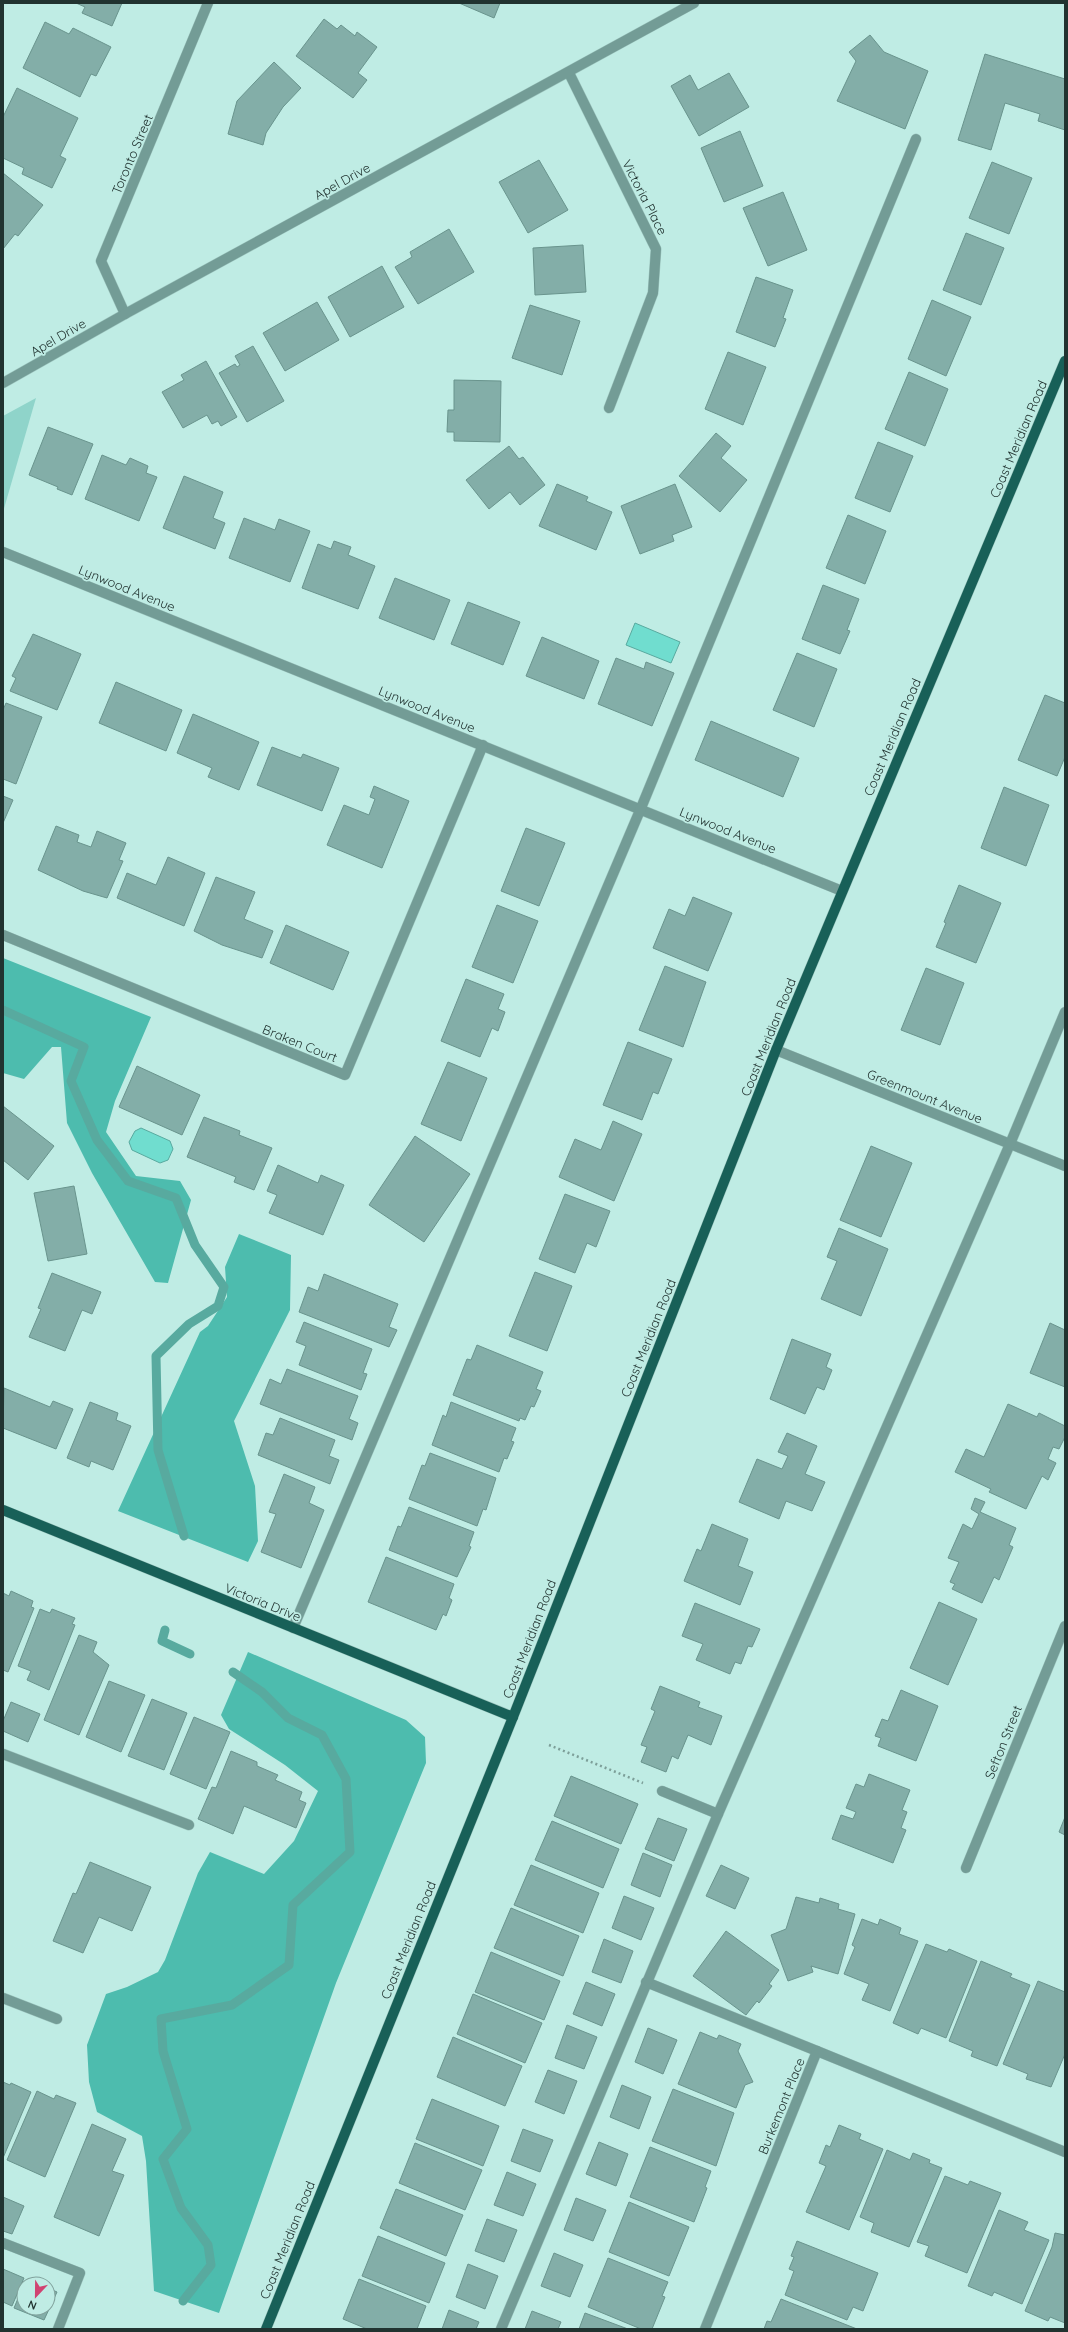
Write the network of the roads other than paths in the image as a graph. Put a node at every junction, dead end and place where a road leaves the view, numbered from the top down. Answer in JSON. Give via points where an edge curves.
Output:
{"nodes":[{"id":1,"x":208,"y":3,"type":"edge"},
{"id":2,"x":694,"y":3,"type":"edge"},
{"id":3,"x":568,"y":73,"type":"junction"},
{"id":4,"x":916,"y":138,"type":"dead end"},
{"id":5,"x":125,"y":314,"type":"junction"},
{"id":6,"x":1065,"y":361,"type":"edge"},
{"id":7,"x":3,"y":383,"type":"edge"},
{"id":8,"x":609,"y":408,"type":"dead end"},
{"id":9,"x":3,"y":552,"type":"edge"},
{"id":10,"x":483,"y":745,"type":"junction"},
{"id":11,"x":641,"y":808,"type":"junction"},
{"id":12,"x":842,"y":891,"type":"junction"},
{"id":13,"x":3,"y":935,"type":"edge"},
{"id":14,"x":1065,"y":1012,"type":"edge"},
{"id":15,"x":776,"y":1050,"type":"junction"},
{"id":16,"x":1010,"y":1144,"type":"junction"},
{"id":17,"x":1065,"y":1166,"type":"edge"},
{"id":18,"x":3,"y":1510,"type":"edge"},
{"id":19,"x":1065,"y":1626,"type":"edge"},
{"id":20,"x":293,"y":1628,"type":"junction"},
{"id":21,"x":513,"y":1717,"type":"junction"},
{"id":22,"x":3,"y":1754,"type":"edge"},
{"id":23,"x":662,"y":1791,"type":"road end"},
{"id":24,"x":718,"y":1814,"type":"junction"},
{"id":25,"x":189,"y":1825,"type":"dead end"},
{"id":26,"x":966,"y":1868,"type":"dead end"},
{"id":27,"x":646,"y":1982,"type":"junction"},
{"id":28,"x":3,"y":1998,"type":"edge"},
{"id":29,"x":57,"y":2019,"type":"dead end"},
{"id":30,"x":817,"y":2051,"type":"junction"},
{"id":31,"x":1065,"y":2152,"type":"edge"},
{"id":32,"x":3,"y":2243,"type":"edge"},
{"id":33,"x":58,"y":2329,"type":"edge"},
{"id":34,"x":266,"y":2329,"type":"edge"},
{"id":35,"x":501,"y":2329,"type":"edge"},
{"id":36,"x":706,"y":2329,"type":"edge"}],
"edges":[{"from":1,"to":5,"type":"street","name":"Toronto Street","via":[[101,261]]},
{"from":2,"to":3,"type":"street","name":"Apel Drive"},
{"from":3,"to":5,"type":"street","name":"Apel Drive"},
{"from":3,"to":8,"type":"street","name":"Victoria Place","via":[[656,249],[653,293]]},
{"from":4,"to":11,"type":"street"},
{"from":5,"to":7,"type":"street","name":"Apel Drive"},
{"from":6,"to":12,"type":"main road","name":"Coast Meridian Road"},
{"from":9,"to":10,"type":"street","name":"Lynwood Avenue"},
{"from":10,"to":11,"type":"street","name":"Lynwood Avenue"},
{"from":10,"to":13,"type":"street","name":"Braken Court","via":[[345,1075]]},
{"from":11,"to":12,"type":"street","name":"Lynwood Avenue"},
{"from":11,"to":20,"type":"street"},
{"from":12,"to":15,"type":"main road","name":"Coast Meridian Road"},
{"from":14,"to":16,"type":"street"},
{"from":15,"to":16,"type":"street","name":"Greenmount Avenue"},
{"from":15,"to":21,"type":"main road","name":"Coast Meridian Road"},
{"from":16,"to":17,"type":"street","name":"Greenmount Avenue"},
{"from":16,"to":24,"type":"street"},
{"from":18,"to":20,"type":"main road","name":"Victoria Drive"},
{"from":19,"to":26,"type":"street","name":"Sefton Street"},
{"from":20,"to":21,"type":"main road","name":"Victoria Drive"},
{"from":21,"to":34,"type":"main road","name":"Coast Meridian Road"},
{"from":22,"to":25,"type":"street"},
{"from":23,"to":24,"type":"street"},
{"from":24,"to":27,"type":"street"},
{"from":27,"to":30,"type":"street"},
{"from":27,"to":35,"type":"street"},
{"from":28,"to":29,"type":"street"},
{"from":30,"to":31,"type":"street","name":"Burkemont Place"},
{"from":30,"to":36,"type":"street","name":"Burkemont Place"},
{"from":32,"to":33,"type":"street","via":[[80,2273]]}]}
